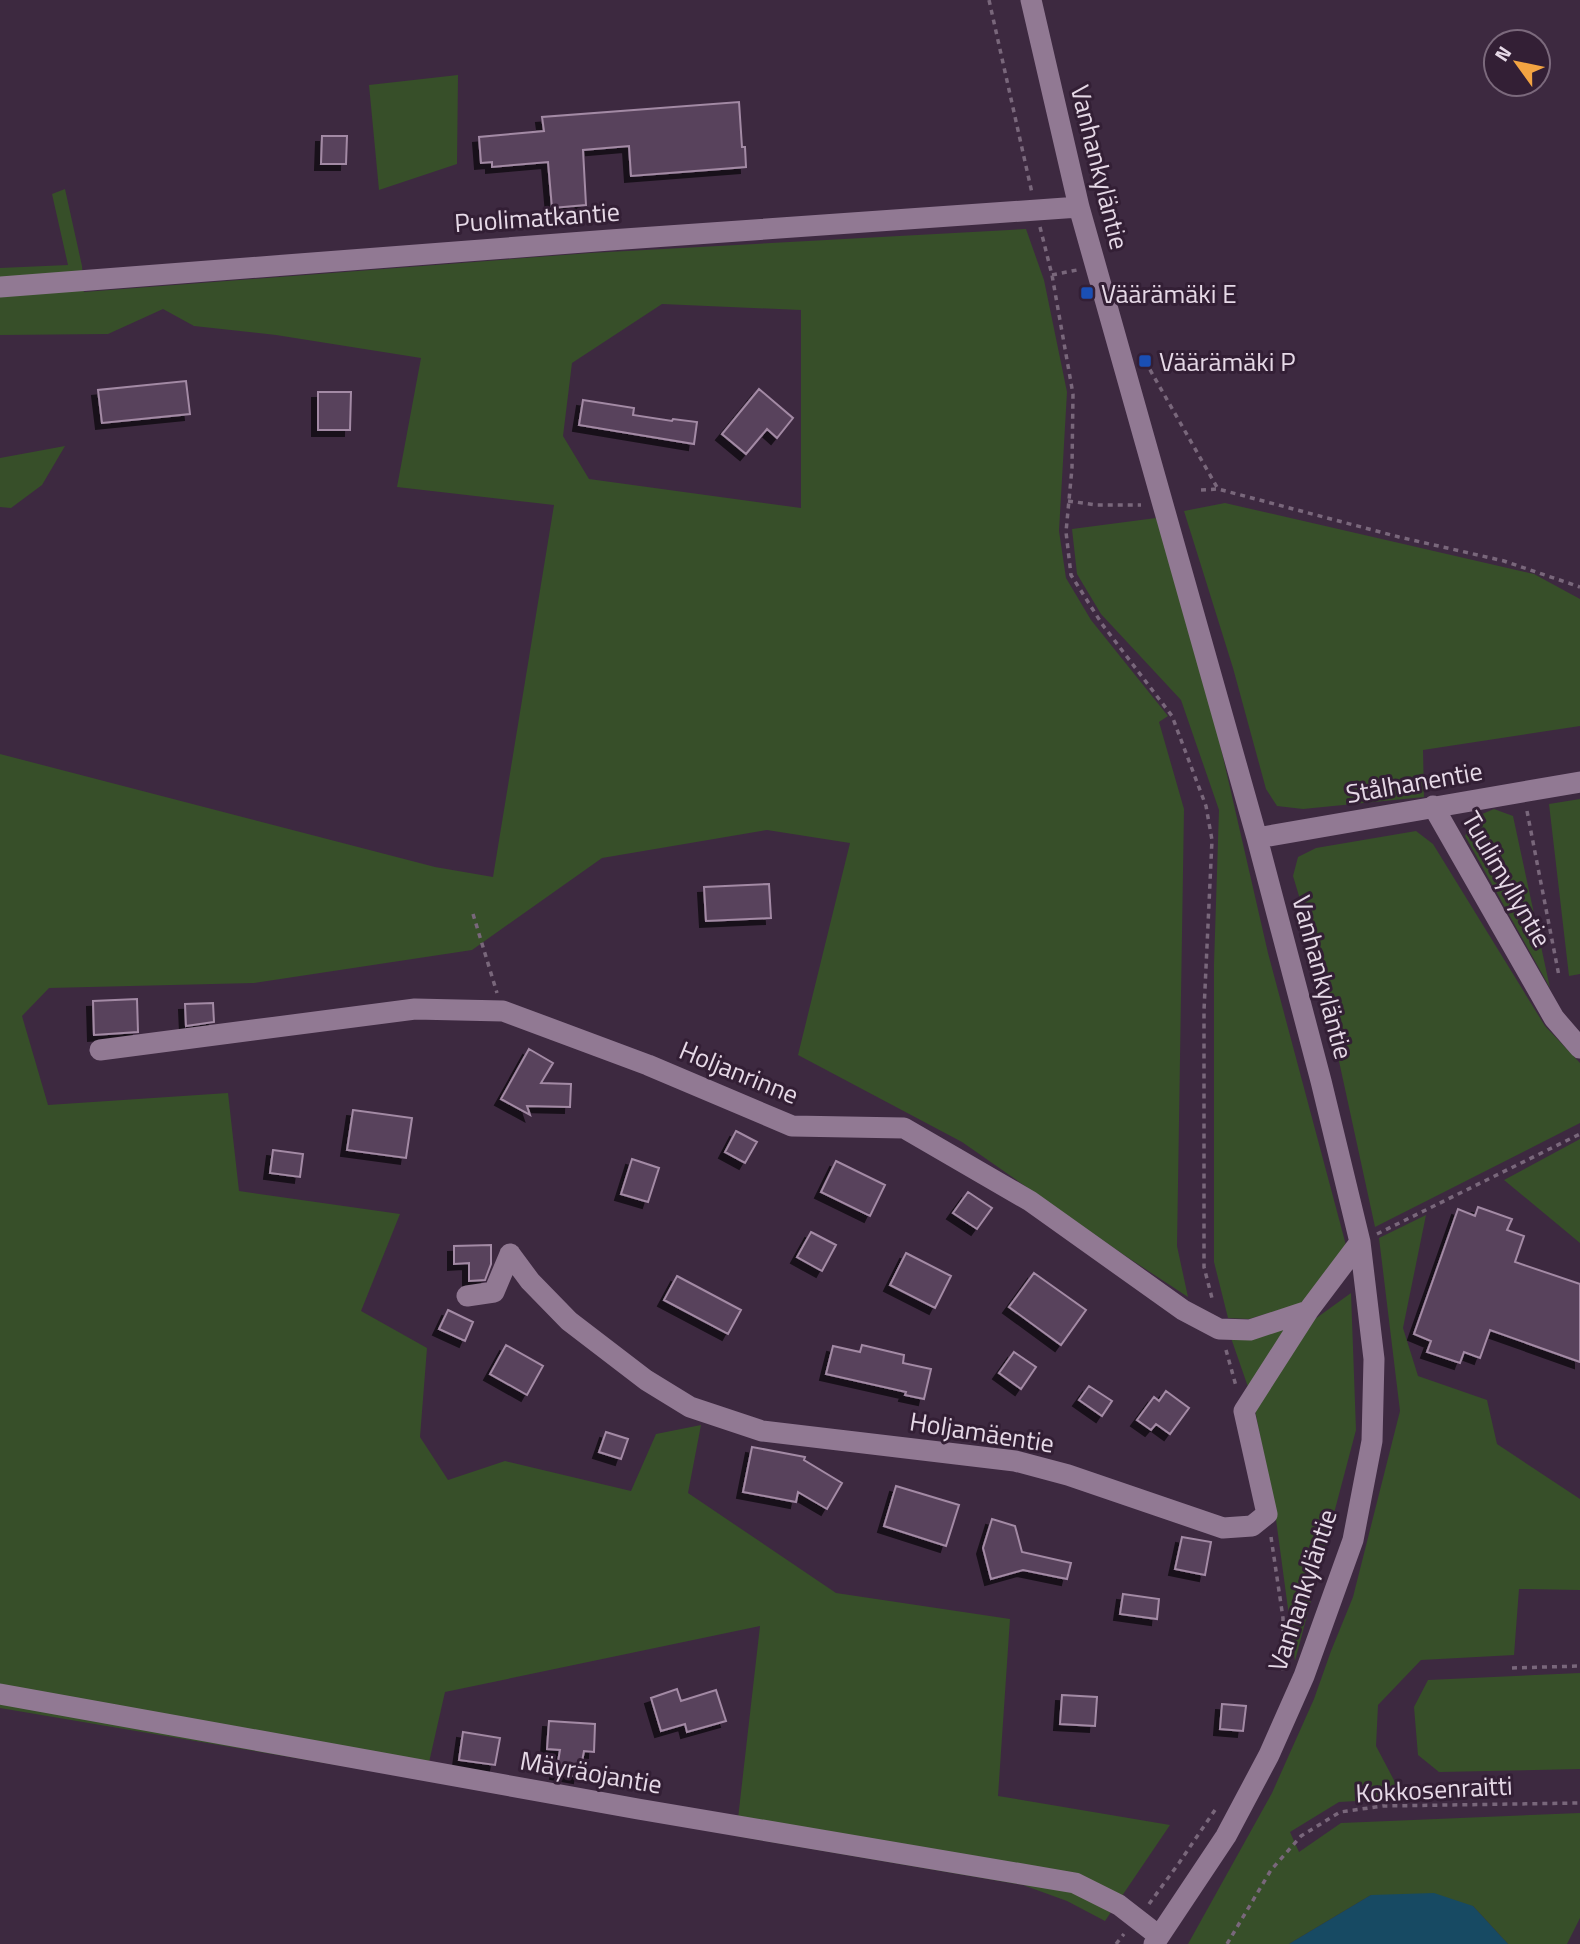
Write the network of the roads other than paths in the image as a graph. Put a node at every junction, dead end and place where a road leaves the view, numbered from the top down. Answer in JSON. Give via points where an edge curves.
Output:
{"nodes":[{"id":1,"x":1031,"y":0,"type":"edge"},
{"id":2,"x":1079,"y":207,"type":"junction"},
{"id":3,"x":0,"y":287,"type":"edge"},
{"id":4,"x":1580,"y":782,"type":"edge"},
{"id":5,"x":1433,"y":806,"type":"junction"},
{"id":6,"x":1257,"y":838,"type":"junction"},
{"id":7,"x":1580,"y":1048,"type":"edge"},
{"id":8,"x":100,"y":1050,"type":"dead end"},
{"id":9,"x":1360,"y":1242,"type":"junction"},
{"id":10,"x":467,"y":1296,"type":"dead end"},
{"id":11,"x":1308,"y":1311,"type":"junction"},
{"id":12,"x":0,"y":1694,"type":"edge"},
{"id":13,"x":1156,"y":1940,"type":"edge"}],
"edges":[{"from":1,"to":2,"type":"street","name":"Vanhankyläntie"},
{"from":2,"to":3,"type":"street","name":"Puolimatkantie"},
{"from":2,"to":6,"type":"street","name":"Vanhankyläntie"},
{"from":4,"to":5,"type":"street","name":"Stålhanentie"},
{"from":5,"to":6,"type":"street","name":"Stålhanentie"},
{"from":5,"to":7,"type":"street","name":"Tuulimyllyntie","via":[[1554,1018]]},
{"from":6,"to":9,"type":"street","name":"Vanhankyläntie"},
{"from":8,"to":11,"type":"street","name":"Holjanrinne","via":[[415,1009],[503,1012],[648,1065],[792,1126],[904,1128],[1030,1201],[1184,1310],[1219,1329],[1250,1330]]},
{"from":9,"to":11,"type":"street"},
{"from":9,"to":13,"type":"street","name":"Vanhankyläntie","via":[[1374,1359],[1372,1441],[1353,1540],[1304,1676],[1269,1755],[1226,1836]]},
{"from":10,"to":11,"type":"street","name":"Holjamäentie","via":[[495,1292],[510,1254],[569,1321],[690,1407],[762,1431],[1015,1461],[1223,1528],[1252,1526],[1267,1514],[1244,1411]]},
{"from":12,"to":13,"type":"street","name":"Mäyräojantie","via":[[1075,1883],[1119,1905]]}]}
